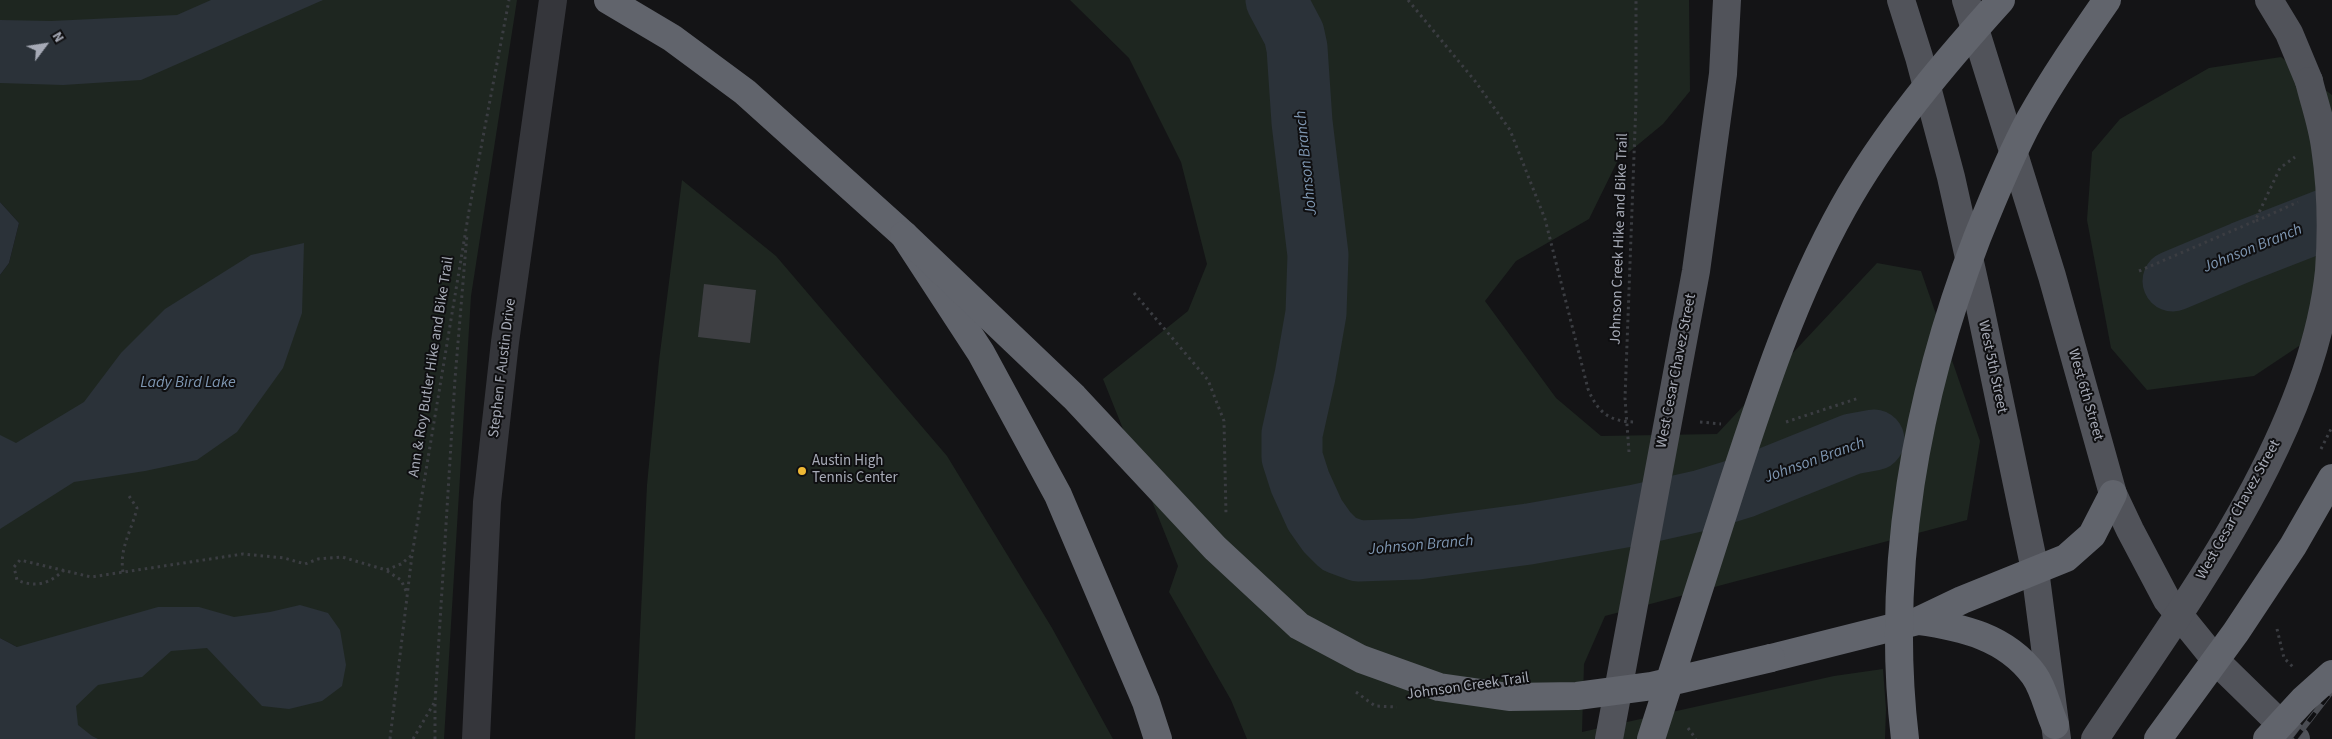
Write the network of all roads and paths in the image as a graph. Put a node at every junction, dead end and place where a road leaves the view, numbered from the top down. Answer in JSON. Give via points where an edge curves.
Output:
{"nodes":[{"id":1,"x":509,"y":0,"type":"edge"},
{"id":2,"x":553,"y":0,"type":"edge"},
{"id":3,"x":608,"y":0,"type":"edge"},
{"id":4,"x":1408,"y":0,"type":"edge"},
{"id":5,"x":1636,"y":0,"type":"edge"},
{"id":6,"x":1727,"y":0,"type":"edge"},
{"id":7,"x":1901,"y":0,"type":"edge"},
{"id":8,"x":1966,"y":0,"type":"edge"},
{"id":9,"x":2001,"y":0,"type":"edge"},
{"id":10,"x":2107,"y":0,"type":"edge"},
{"id":11,"x":2269,"y":0,"type":"edge"},
{"id":12,"x":2302,"y":152,"type":"dead end"},
{"id":13,"x":2306,"y":198,"type":"dead end"},
{"id":14,"x":469,"y":211,"type":"junction"},
{"id":15,"x":2255,"y":221,"type":"junction"},
{"id":16,"x":904,"y":235,"type":"junction"},
{"id":17,"x":2139,"y":271,"type":"dead end"},
{"id":18,"x":1134,"y":294,"type":"dead end"},
{"id":19,"x":1627,"y":422,"type":"junction"},
{"id":20,"x":1629,"y":459,"type":"dead end"},
{"id":21,"x":2332,"y":478,"type":"edge"},
{"id":22,"x":2113,"y":494,"type":"junction"},
{"id":23,"x":129,"y":496,"type":"dead end"},
{"id":24,"x":1226,"y":521,"type":"dead end"},
{"id":25,"x":412,"y":554,"type":"junction"},
{"id":26,"x":64,"y":570,"type":"junction"},
{"id":27,"x":386,"y":570,"type":"junction"},
{"id":28,"x":2035,"y":570,"type":"junction"},
{"id":29,"x":123,"y":572,"type":"junction"},
{"id":30,"x":408,"y":594,"type":"junction"},
{"id":31,"x":1918,"y":621,"type":"junction"},
{"id":32,"x":2332,"y":674,"type":"edge"},
{"id":33,"x":1353,"y":691,"type":"dead end"},
{"id":34,"x":435,"y":703,"type":"junction"},
{"id":35,"x":1400,"y":708,"type":"dead end"},
{"id":36,"x":2056,"y":732,"type":"edge"},
{"id":37,"x":390,"y":739,"type":"edge"},
{"id":38,"x":413,"y":739,"type":"edge"},
{"id":39,"x":435,"y":739,"type":"edge"},
{"id":40,"x":476,"y":739,"type":"edge"},
{"id":41,"x":1158,"y":739,"type":"edge"},
{"id":42,"x":1609,"y":739,"type":"edge"},
{"id":43,"x":1651,"y":739,"type":"edge"},
{"id":44,"x":1906,"y":739,"type":"edge"},
{"id":45,"x":2095,"y":739,"type":"edge"},
{"id":46,"x":2158,"y":739,"type":"edge"},
{"id":47,"x":2267,"y":739,"type":"edge"},
{"id":48,"x":2296,"y":739,"type":"edge"}],
"edges":[{"from":1,"to":14,"type":"path","name":"Ann & Roy Butler Hike and Bike Trail"},
{"from":2,"to":40,"type":"street","name":"Stephen F Austin Drive","via":[[505,342],[487,502]]},
{"from":3,"to":16,"type":"highway","via":[[672,38],[745,92]]},
{"from":4,"to":19,"type":"path","via":[[1476,81],[1510,130],[1544,218],[1588,389],[1595,406],[1609,417]]},
{"from":5,"to":19,"type":"path","name":"Johnson Creek Hike and Bike Trail","via":[[1636,102],[1625,398]]},
{"from":6,"to":42,"type":"main road","name":"West Cesar Chavez Street","bridge":true,"via":[[1723,74],[1696,271]]},
{"from":7,"to":28,"type":"main road","name":"West 5th Street","via":[[1951,177]]},
{"from":8,"to":22,"type":"main road","name":"West 6th Street","via":[[2052,276]]},
{"from":9,"to":43,"type":"highway","bridge":true,"via":[[1951,55],[1894,130],[1844,207],[1804,286],[1769,373]]},
{"from":10,"to":44,"type":"highway","bridge":true,"via":[[2030,120],[1990,204],[1961,281],[1938,359],[1918,446],[1904,529],[1898,608],[1901,701]]},
{"from":11,"to":45,"type":"main road","name":"West Cesar Chavez Street","bridge":true,"via":[[2289,33],[2308,81],[2325,145],[2331,207],[2329,270],[2320,329],[2296,398],[2266,466],[2224,543]]},
{"from":12,"to":15,"type":"path","via":[[2280,168]]},
{"from":13,"to":15,"type":"path"},
{"from":14,"to":25,"type":"path","name":"Ann & Roy Butler Hike and Bike Trail"},
{"from":14,"to":34,"type":"path"},
{"from":15,"to":17,"type":"path"},
{"from":16,"to":31,"type":"highway","bridge":true,"via":[[1074,397],[1215,548],[1299,626],[1361,659],[1439,687],[1519,696],[1577,696],[1652,686]]},
{"from":16,"to":41,"type":"highway","bridge":true,"via":[[981,353],[1058,495],[1146,702]]},
{"from":18,"to":24,"type":"path","via":[[1208,380],[1224,421]]},
{"from":19,"to":20,"type":"path","name":"Johnson Creek Hike and Bike Trail"},
{"from":21,"to":46,"type":"highway","bridge":true,"via":[[2294,546]]},
{"from":22,"to":28,"type":"highway","via":[[2092,535],[2066,558]]},
{"from":22,"to":48,"type":"main road","name":"West 6th Street","via":[[2167,600],[2218,663]]},
{"from":23,"to":29,"type":"path","via":[[137,508],[124,544]]},
{"from":25,"to":27,"type":"path","via":[[401,564]]},
{"from":25,"to":30,"type":"path","name":"Ann & Roy Butler Hike and Bike Trail"},
{"from":26,"to":26,"type":"path","via":[[20,560],[14,567],[17,580],[28,585],[42,585]]},
{"from":26,"to":29,"type":"path","via":[[91,577]]},
{"from":27,"to":29,"type":"path","via":[[342,557],[305,564],[284,558],[243,554]]},
{"from":27,"to":30,"type":"path","via":[[401,580]]},
{"from":28,"to":31,"type":"highway"},
{"from":28,"to":36,"type":"main road","name":"West 5th Street"},
{"from":30,"to":37,"type":"path","name":"Ann & Roy Butler Hike and Bike Trail"},
{"from":31,"to":36,"type":"highway","via":[[1983,635],[2010,650],[2034,676]]},
{"from":32,"to":47,"type":"highway","bridge":true},
{"from":33,"to":35,"type":"path","name":"Johnson Creek Trail","via":[[1375,706]]},
{"from":34,"to":38,"type":"path"},
{"from":34,"to":39,"type":"path"}]}
